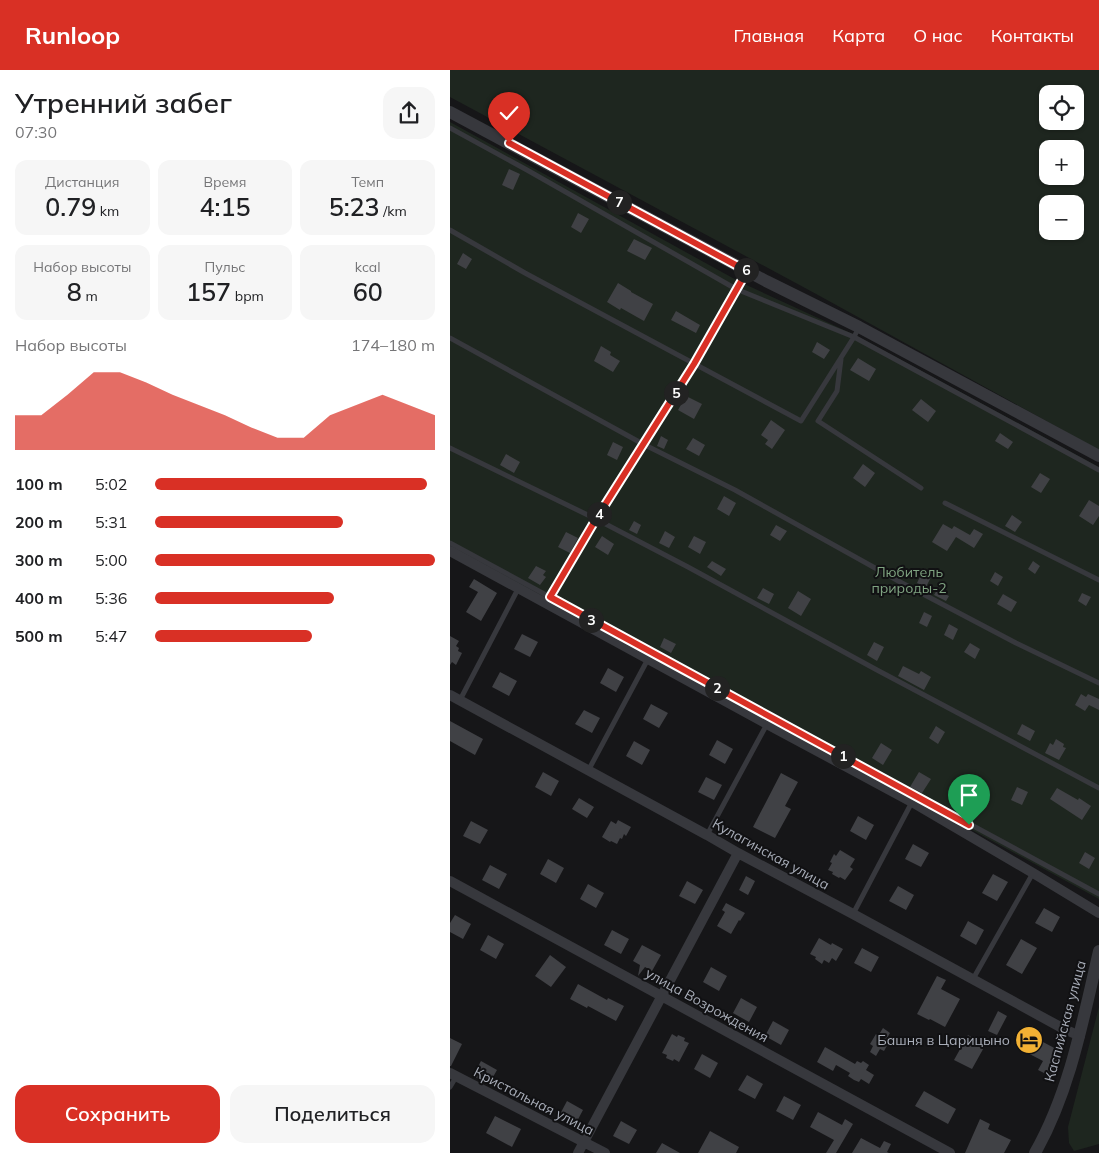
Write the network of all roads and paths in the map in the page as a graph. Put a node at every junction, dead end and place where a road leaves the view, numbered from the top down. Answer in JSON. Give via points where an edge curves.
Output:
{"nodes":[{"id":1,"x":450,"y":112,"type":"edge"},
{"id":2,"x":450,"y":128,"type":"edge"},
{"id":3,"x":450,"y":230,"type":"edge"},
{"id":4,"x":747,"y":271,"type":"junction"},
{"id":5,"x":736,"y":289,"type":"junction"},
{"id":6,"x":856,"y":332,"type":"junction"},
{"id":7,"x":450,"y":338,"type":"edge"},
{"id":8,"x":841,"y":356,"type":"junction"},
{"id":9,"x":694,"y":364,"type":"junction"},
{"id":10,"x":643,"y":444,"type":"junction"},
{"id":11,"x":450,"y":448,"type":"edge"},
{"id":12,"x":1099,"y":456,"type":"edge"},
{"id":13,"x":1099,"y":470,"type":"edge"},
{"id":14,"x":921,"y":488,"type":"dead end"},
{"id":15,"x":945,"y":503,"type":"dead end"},
{"id":16,"x":596,"y":519,"type":"junction"},
{"id":17,"x":450,"y":543,"type":"edge"},
{"id":18,"x":450,"y":551,"type":"edge"},
{"id":19,"x":1099,"y":580,"type":"edge"},
{"id":20,"x":518,"y":589,"type":"junction"},
{"id":21,"x":550,"y":597,"type":"junction"},
{"id":22,"x":648,"y":659,"type":"junction"},
{"id":23,"x":1099,"y":683,"type":"edge"},
{"id":24,"x":450,"y":696,"type":"edge"},
{"id":25,"x":460,"y":700,"type":"junction"},
{"id":26,"x":767,"y":724,"type":"junction"},
{"id":27,"x":588,"y":771,"type":"junction"},
{"id":28,"x":1099,"y":788,"type":"edge"},
{"id":29,"x":912,"y":802,"type":"junction"},
{"id":30,"x":707,"y":835,"type":"junction"},
{"id":31,"x":738,"y":853,"type":"junction"},
{"id":32,"x":1033,"y":873,"type":"junction"},
{"id":33,"x":450,"y":881,"type":"edge"},
{"id":34,"x":1098,"y":893,"type":"edge"},
{"id":35,"x":1099,"y":913,"type":"edge"},
{"id":36,"x":853,"y":914,"type":"junction"},
{"id":37,"x":1099,"y":951,"type":"edge"},
{"id":38,"x":973,"y":979,"type":"junction"},
{"id":39,"x":662,"y":996,"type":"junction"},
{"id":40,"x":1080,"y":1036,"type":"junction"},
{"id":41,"x":453,"y":1075,"type":"edge"},
{"id":42,"x":450,"y":1087,"type":"edge"},
{"id":43,"x":584,"y":1142,"type":"junction"},
{"id":44,"x":578,"y":1153,"type":"edge"},
{"id":45,"x":604,"y":1153,"type":"edge"},
{"id":46,"x":950,"y":1153,"type":"edge"},
{"id":47,"x":1035,"y":1153,"type":"edge"}],
"edges":[{"from":1,"to":4,"type":"street"},
{"from":2,"to":5,"type":"lane"},
{"from":3,"to":9,"type":"lane"},
{"from":4,"to":5,"type":"lane"},
{"from":4,"to":6,"type":"street"},
{"from":5,"to":6,"type":"lane"},
{"from":5,"to":9,"type":"lane"},
{"from":6,"to":8,"type":"lane"},
{"from":6,"to":12,"type":"street"},
{"from":6,"to":13,"type":"lane"},
{"from":7,"to":10,"type":"lane"},
{"from":8,"to":9,"type":"lane","via":[[801,420]]},
{"from":8,"to":14,"type":"lane","via":[[837,391],[818,421]]},
{"from":9,"to":10,"type":"lane"},
{"from":10,"to":16,"type":"lane"},
{"from":10,"to":23,"type":"lane","via":[[735,490],[1016,643]]},
{"from":11,"to":16,"type":"lane"},
{"from":15,"to":19,"type":"lane"},
{"from":16,"to":21,"type":"lane"},
{"from":16,"to":28,"type":"lane"},
{"from":17,"to":21,"type":"lane"},
{"from":18,"to":20,"type":"street"},
{"from":20,"to":22,"type":"street"},
{"from":20,"to":25,"type":"lane"},
{"from":21,"to":34,"type":"lane"},
{"from":22,"to":26,"type":"street"},
{"from":22,"to":27,"type":"lane"},
{"from":24,"to":25,"type":"street","name":"Кулагинская улица"},
{"from":25,"to":27,"type":"street","name":"Кулагинская улица"},
{"from":26,"to":29,"type":"street"},
{"from":26,"to":30,"type":"lane"},
{"from":27,"to":30,"type":"street","name":"Кулагинская улица"},
{"from":29,"to":32,"type":"street"},
{"from":29,"to":36,"type":"lane"},
{"from":30,"to":31,"type":"street","name":"Кулагинская улица"},
{"from":31,"to":36,"type":"street","name":"Кулагинская улица"},
{"from":31,"to":39,"type":"street"},
{"from":32,"to":35,"type":"street"},
{"from":32,"to":38,"type":"lane"},
{"from":33,"to":39,"type":"street","name":"улица Возрождения"},
{"from":36,"to":38,"type":"street","name":"Кулагинская улица"},
{"from":37,"to":40,"type":"street","name":"Каспийская улица"},
{"from":38,"to":40,"type":"street","name":"Кулагинская улица"},
{"from":39,"to":43,"type":"street"},
{"from":39,"to":46,"type":"street","name":"улица Возрождения"},
{"from":40,"to":47,"type":"street","name":"Каспийская улица","via":[[1062,1093]]},
{"from":41,"to":42,"type":"lane"},
{"from":41,"to":43,"type":"street","name":"Кристальная улица"},
{"from":43,"to":44,"type":"street"},
{"from":43,"to":45,"type":"street","name":"Кристальная улица"}]}
